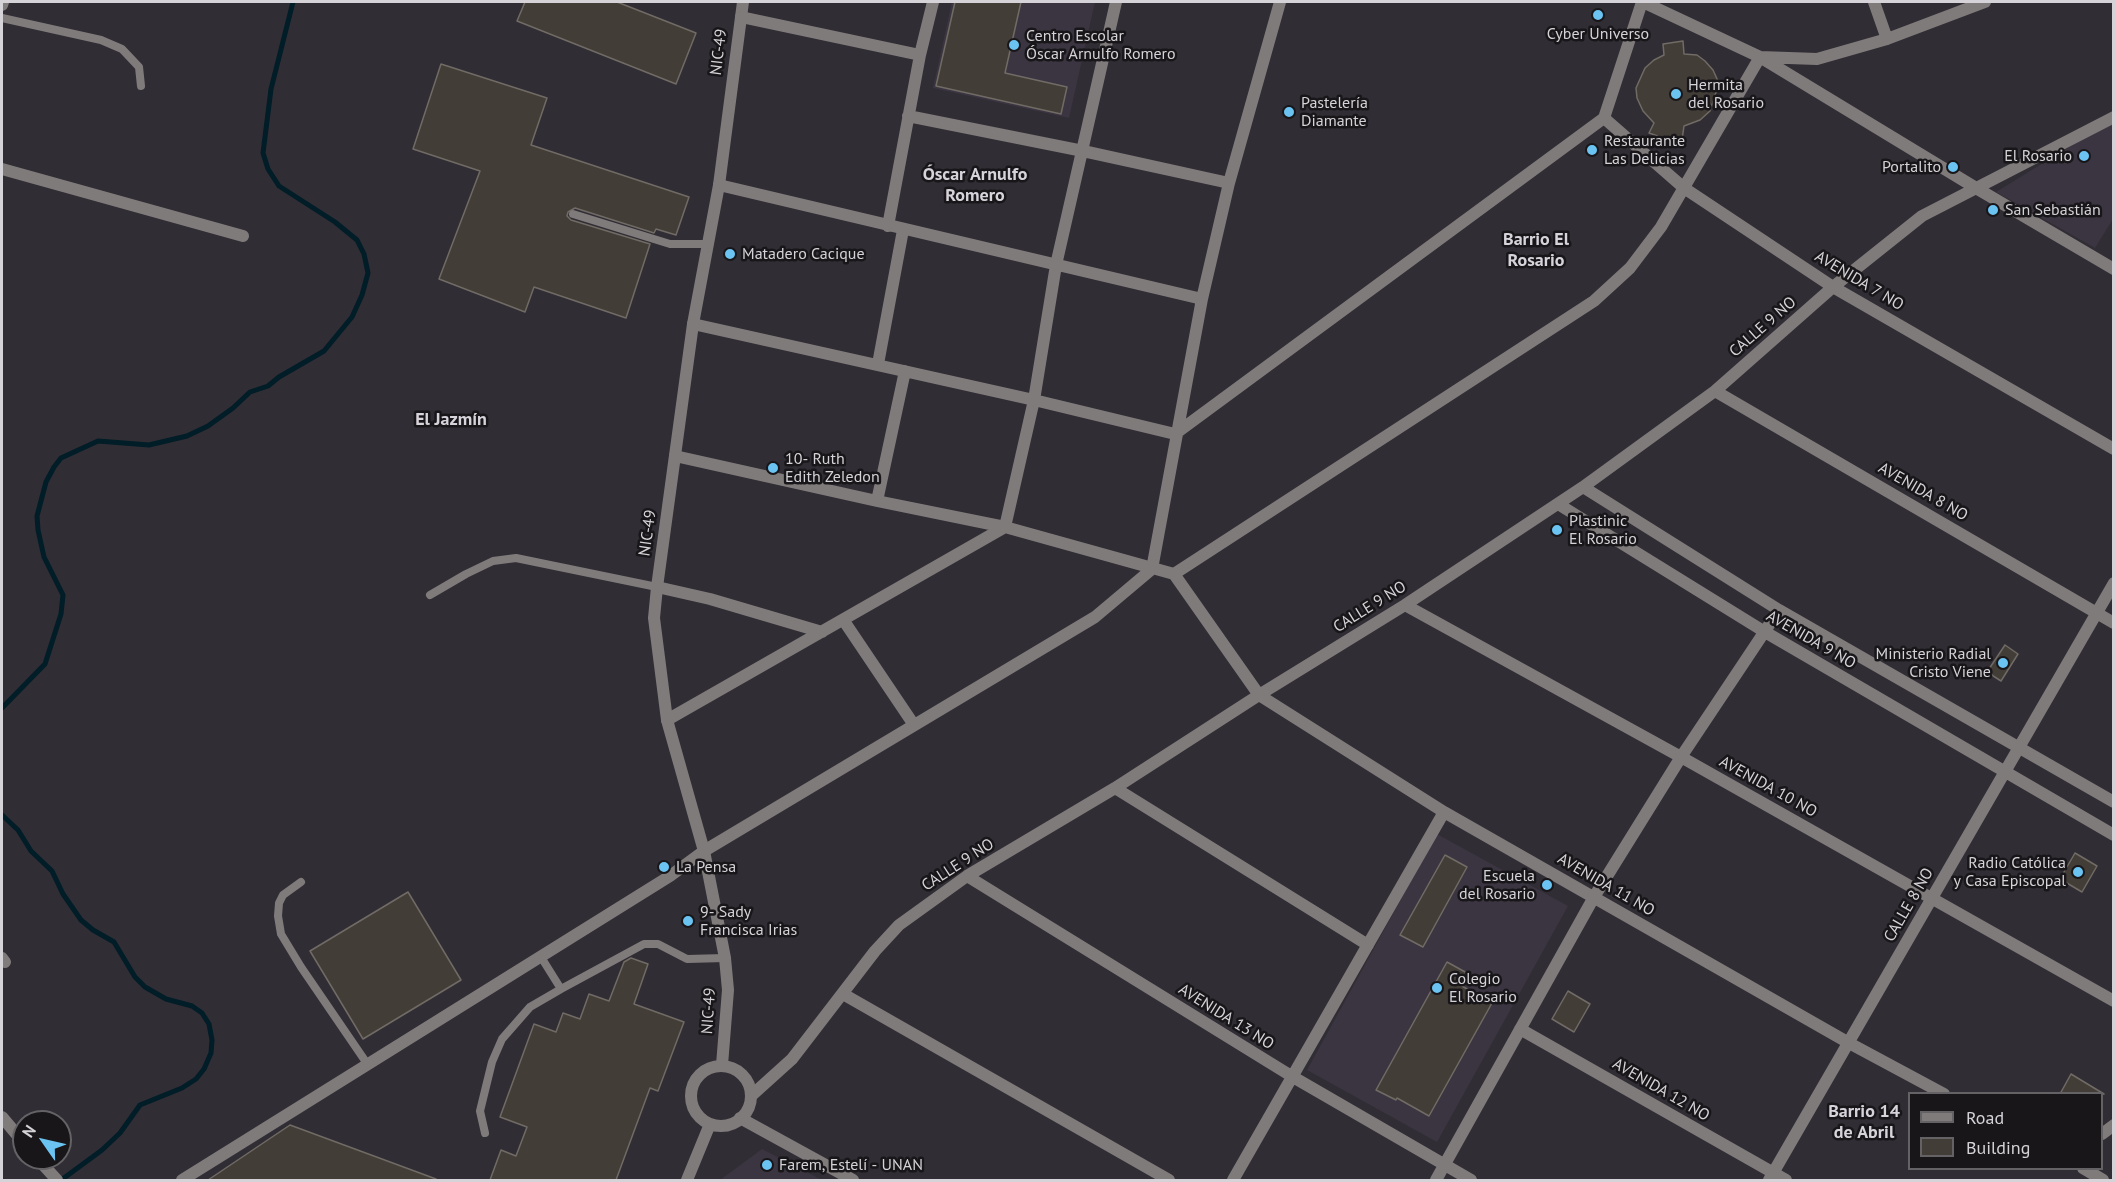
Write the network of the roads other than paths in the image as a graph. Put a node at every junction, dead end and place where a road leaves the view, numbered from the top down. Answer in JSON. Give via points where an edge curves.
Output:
{"nodes":[{"id":1,"x":743,"y":2,"type":"edge"},
{"id":2,"x":933,"y":2,"type":"edge"},
{"id":3,"x":1116,"y":2,"type":"edge"},
{"id":4,"x":1280,"y":2,"type":"edge"},
{"id":5,"x":1642,"y":2,"type":"edge"},
{"id":6,"x":1874,"y":2,"type":"edge"},
{"id":7,"x":1985,"y":2,"type":"edge"},
{"id":8,"x":741,"y":17,"type":"junction"},
{"id":9,"x":2,"y":18,"type":"edge"},
{"id":10,"x":1887,"y":39,"type":"junction"},
{"id":11,"x":920,"y":55,"type":"junction"},
{"id":12,"x":1760,"y":57,"type":"junction"},
{"id":13,"x":141,"y":87,"type":"dead end"},
{"id":14,"x":908,"y":116,"type":"junction"},
{"id":15,"x":2114,"y":117,"type":"edge"},
{"id":16,"x":1604,"y":118,"type":"junction"},
{"id":17,"x":1083,"y":151,"type":"junction"},
{"id":18,"x":2,"y":169,"type":"edge"},
{"id":19,"x":1229,"y":183,"type":"junction"},
{"id":20,"x":719,"y":185,"type":"junction"},
{"id":21,"x":1684,"y":188,"type":"junction"},
{"id":22,"x":1976,"y":188,"type":"junction"},
{"id":23,"x":573,"y":214,"type":"dead end"},
{"id":24,"x":888,"y":226,"type":"junction"},
{"id":25,"x":903,"y":230,"type":"junction"},
{"id":26,"x":243,"y":236,"type":"dead end"},
{"id":27,"x":708,"y":244,"type":"junction"},
{"id":28,"x":1056,"y":265,"type":"junction"},
{"id":29,"x":2114,"y":269,"type":"edge"},
{"id":30,"x":1833,"y":287,"type":"junction"},
{"id":31,"x":1202,"y":299,"type":"junction"},
{"id":32,"x":693,"y":324,"type":"junction"},
{"id":33,"x":878,"y":364,"type":"junction"},
{"id":34,"x":905,"y":370,"type":"junction"},
{"id":35,"x":1715,"y":391,"type":"junction"},
{"id":36,"x":1034,"y":400,"type":"junction"},
{"id":37,"x":1175,"y":434,"type":"junction"},
{"id":38,"x":2114,"y":449,"type":"edge"},
{"id":39,"x":675,"y":456,"type":"junction"},
{"id":40,"x":1583,"y":487,"type":"junction"},
{"id":41,"x":877,"y":501,"type":"junction"},
{"id":42,"x":1558,"y":504,"type":"junction"},
{"id":43,"x":1005,"y":527,"type":"junction"},
{"id":44,"x":1152,"y":569,"type":"junction"},
{"id":45,"x":1174,"y":574,"type":"junction"},
{"id":46,"x":2114,"y":583,"type":"edge"},
{"id":47,"x":657,"y":587,"type":"junction"},
{"id":48,"x":430,"y":595,"type":"dead end"},
{"id":49,"x":1404,"y":605,"type":"junction"},
{"id":50,"x":1779,"y":610,"type":"junction"},
{"id":51,"x":2097,"y":612,"type":"junction"},
{"id":52,"x":844,"y":621,"type":"junction"},
{"id":53,"x":2114,"y":623,"type":"edge"},
{"id":54,"x":822,"y":632,"type":"junction"},
{"id":55,"x":1765,"y":632,"type":"junction"},
{"id":56,"x":1259,"y":695,"type":"junction"},
{"id":57,"x":667,"y":720,"type":"junction"},
{"id":58,"x":914,"y":725,"type":"junction"},
{"id":59,"x":2019,"y":748,"type":"junction"},
{"id":60,"x":1681,"y":757,"type":"junction"},
{"id":61,"x":2005,"y":772,"type":"junction"},
{"id":62,"x":1115,"y":788,"type":"junction"},
{"id":63,"x":2114,"y":802,"type":"edge"},
{"id":64,"x":1444,"y":812,"type":"junction"},
{"id":65,"x":2114,"y":835,"type":"edge"},
{"id":66,"x":704,"y":851,"type":"junction"},
{"id":67,"x":967,"y":876,"type":"junction"},
{"id":68,"x":301,"y":882,"type":"dead end"},
{"id":69,"x":1594,"y":897,"type":"junction"},
{"id":70,"x":1932,"y":898,"type":"junction"},
{"id":71,"x":1368,"y":945,"type":"junction"},
{"id":72,"x":541,"y":957,"type":"junction"},
{"id":73,"x":725,"y":958,"type":"junction"},
{"id":74,"x":561,"y":989,"type":"junction"},
{"id":75,"x":843,"y":994,"type":"junction"},
{"id":76,"x":2114,"y":1001,"type":"edge"},
{"id":77,"x":1520,"y":1029,"type":"junction"},
{"id":78,"x":1849,"y":1043,"type":"junction"},
{"id":79,"x":368,"y":1065,"type":"junction"},
{"id":80,"x":722,"y":1065,"type":"junction"},
{"id":81,"x":1293,"y":1077,"type":"junction"},
{"id":82,"x":1940,"y":1092,"type":"edge"},
{"id":83,"x":751,"y":1096,"type":"junction"},
{"id":84,"x":2,"y":1117,"type":"edge"},
{"id":85,"x":740,"y":1118,"type":"junction"},
{"id":86,"x":710,"y":1124,"type":"junction"},
{"id":87,"x":12,"y":1129,"type":"edge"},
{"id":88,"x":485,"y":1132,"type":"dead end"},
{"id":89,"x":1446,"y":1165,"type":"junction"},
{"id":90,"x":2086,"y":1170,"type":"edge"},
{"id":91,"x":1772,"y":1177,"type":"edge"},
{"id":92,"x":182,"y":1180,"type":"edge"},
{"id":93,"x":687,"y":1180,"type":"edge"},
{"id":94,"x":853,"y":1180,"type":"edge"},
{"id":95,"x":1169,"y":1180,"type":"edge"},
{"id":96,"x":1233,"y":1180,"type":"edge"},
{"id":97,"x":1436,"y":1180,"type":"edge"},
{"id":98,"x":1471,"y":1180,"type":"edge"},
{"id":99,"x":1786,"y":1180,"type":"edge"},
{"id":100,"x":2103,"y":1180,"type":"edge"}],
"edges":[{"from":1,"to":8,"type":"street","name":"NIC-49","number":"NIC-49"},
{"from":2,"to":11,"type":"street"},
{"from":3,"to":17,"type":"street"},
{"from":4,"to":19,"type":"street"},
{"from":5,"to":12,"type":"street"},
{"from":5,"to":16,"type":"street"},
{"from":6,"to":10,"type":"street"},
{"from":7,"to":10,"type":"street"},
{"from":8,"to":11,"type":"street"},
{"from":8,"to":20,"type":"street","name":"NIC-49","number":"NIC-49"},
{"from":9,"to":13,"type":"lane","via":[[101,40],[122,49],[139,67]]},
{"from":10,"to":12,"type":"street","via":[[1817,59]]},
{"from":11,"to":14,"type":"street"},
{"from":12,"to":21,"type":"street"},
{"from":12,"to":22,"type":"street"},
{"from":14,"to":17,"type":"street"},
{"from":14,"to":24,"type":"street"},
{"from":15,"to":22,"type":"street","name":"CALLE 9 NO"},
{"from":16,"to":21,"type":"street","name":"AVENIDA 7 NO"},
{"from":16,"to":37,"type":"street"},
{"from":17,"to":19,"type":"street"},
{"from":17,"to":28,"type":"street"},
{"from":18,"to":26,"type":"street"},
{"from":19,"to":31,"type":"street"},
{"from":20,"to":24,"type":"street"},
{"from":20,"to":27,"type":"street","name":"NIC-49","number":"NIC-49"},
{"from":21,"to":30,"type":"street","name":"AVENIDA 7 NO"},
{"from":21,"to":45,"type":"street","via":[[1630,268],[1594,301]]},
{"from":22,"to":29,"type":"street"},
{"from":22,"to":30,"type":"street","name":"CALLE 9 NO","via":[[1922,216]]},
{"from":23,"to":27,"type":"lane","via":[[670,244]]},
{"from":24,"to":25,"type":"street"},
{"from":25,"to":28,"type":"street"},
{"from":25,"to":33,"type":"street"},
{"from":27,"to":32,"type":"street","name":"NIC-49","number":"NIC-49"},
{"from":28,"to":31,"type":"street"},
{"from":28,"to":36,"type":"street"},
{"from":30,"to":35,"type":"street","name":"CALLE 9 NO"},
{"from":30,"to":38,"type":"street","name":"AVENIDA 7 NO"},
{"from":31,"to":37,"type":"street"},
{"from":32,"to":33,"type":"street"},
{"from":32,"to":39,"type":"street","name":"NIC-49","number":"NIC-49"},
{"from":33,"to":34,"type":"street"},
{"from":34,"to":36,"type":"street"},
{"from":34,"to":41,"type":"street"},
{"from":35,"to":40,"type":"street","name":"CALLE 9 NO"},
{"from":35,"to":51,"type":"street","name":"AVENIDA 8 NO"},
{"from":36,"to":37,"type":"street"},
{"from":36,"to":43,"type":"street"},
{"from":37,"to":44,"type":"street"},
{"from":39,"to":41,"type":"street"},
{"from":39,"to":47,"type":"street","name":"NIC-49","number":"NIC-49"},
{"from":40,"to":42,"type":"street","name":"CALLE 9 NO"},
{"from":40,"to":50,"type":"street","name":"AVENIDA 9 NO"},
{"from":41,"to":43,"type":"street"},
{"from":42,"to":49,"type":"street","name":"CALLE 9 NO"},
{"from":42,"to":55,"type":"street","name":"AVENIDA 9 NO"},
{"from":43,"to":44,"type":"street"},
{"from":43,"to":52,"type":"street"},
{"from":44,"to":45,"type":"street"},
{"from":44,"to":58,"type":"street","via":[[1095,617]]},
{"from":45,"to":56,"type":"street"},
{"from":46,"to":51,"type":"street","name":"CALLE 8 NO"},
{"from":47,"to":48,"type":"lane","via":[[516,558],[493,561]]},
{"from":47,"to":54,"type":"street"},
{"from":47,"to":57,"type":"street","name":"NIC-49","number":"NIC-49","via":[[654,618]]},
{"from":49,"to":56,"type":"street","name":"CALLE 9 NO"},
{"from":49,"to":60,"type":"street","name":"AVENIDA 10 NO"},
{"from":50,"to":55,"type":"street"},
{"from":50,"to":59,"type":"street","name":"AVENIDA 9 NO"},
{"from":51,"to":53,"type":"street","name":"AVENIDA 8 NO"},
{"from":51,"to":59,"type":"street","name":"CALLE 8 NO"},
{"from":52,"to":54,"type":"street"},
{"from":52,"to":58,"type":"street"},
{"from":54,"to":57,"type":"street"},
{"from":55,"to":60,"type":"street"},
{"from":55,"to":61,"type":"street","name":"AVENIDA 9 NO"},
{"from":56,"to":62,"type":"street","name":"CALLE 9 NO"},
{"from":56,"to":64,"type":"street","name":"AVENIDA 11 NO"},
{"from":57,"to":66,"type":"street","name":"NIC-49","number":"NIC-49"},
{"from":58,"to":66,"type":"street"},
{"from":59,"to":61,"type":"street","name":"CALLE 8 NO"},
{"from":59,"to":63,"type":"street","name":"AVENIDA 9 NO"},
{"from":60,"to":69,"type":"street"},
{"from":60,"to":70,"type":"street","name":"AVENIDA 10 NO"},
{"from":61,"to":65,"type":"street","name":"AVENIDA 9 NO"},
{"from":61,"to":70,"type":"street","name":"CALLE 8 NO"},
{"from":62,"to":67,"type":"street","name":"CALLE 9 NO"},
{"from":62,"to":71,"type":"street"},
{"from":64,"to":69,"type":"street","name":"AVENIDA 11 NO"},
{"from":64,"to":71,"type":"street"},
{"from":66,"to":72,"type":"street"},
{"from":66,"to":73,"type":"street","name":"NIC-49","number":"NIC-49"},
{"from":67,"to":75,"type":"street","name":"CALLE 9 NO","via":[[899,925]]},
{"from":67,"to":81,"type":"street","name":"AVENIDA 13 NO"},
{"from":68,"to":79,"type":"lane","via":[[283,895],[279,903],[281,934]]},
{"from":69,"to":77,"type":"street"},
{"from":69,"to":78,"type":"street","name":"AVENIDA 11 NO"},
{"from":70,"to":76,"type":"street","name":"AVENIDA 10 NO"},
{"from":70,"to":78,"type":"street","name":"CALLE 8 NO"},
{"from":71,"to":81,"type":"street"},
{"from":72,"to":74,"type":"lane"},
{"from":72,"to":79,"type":"street"},
{"from":73,"to":74,"type":"lane","via":[[687,959],[658,944],[644,944]]},
{"from":73,"to":80,"type":"street","name":"NIC-49","number":"NIC-49","via":[[729,990]]},
{"from":74,"to":88,"type":"lane","via":[[530,1007],[502,1039],[480,1111]]},
{"from":75,"to":83,"type":"street","name":"CALLE 9 NO","via":[[792,1059]]},
{"from":75,"to":95,"type":"street"},
{"from":77,"to":89,"type":"street"},
{"from":77,"to":91,"type":"street","name":"AVENIDA 12 NO"},
{"from":78,"to":82,"type":"street","name":"AVENIDA 11 NO"},
{"from":78,"to":91,"type":"street","name":"CALLE 8 NO"},
{"from":79,"to":92,"type":"street"},
{"from":80,"to":83,"type":"street","via":[[743,1075]]},
{"from":80,"to":86,"type":"street","via":[[704,1071],[693,1085],[692,1104],[696,1113]]},
{"from":81,"to":89,"type":"street","name":"AVENIDA 13 NO"},
{"from":81,"to":96,"type":"street"},
{"from":83,"to":85,"type":"street"},
{"from":84,"to":87,"type":"street"},
{"from":85,"to":86,"type":"street","via":[[726,1125]]},
{"from":85,"to":94,"type":"street"},
{"from":86,"to":93,"type":"street"},
{"from":89,"to":97,"type":"street"},
{"from":89,"to":98,"type":"street","name":"AVENIDA 13 NO"},
{"from":90,"to":100,"type":"street"},
{"from":91,"to":99,"type":"street","name":"AVENIDA 12 NO"}]}
